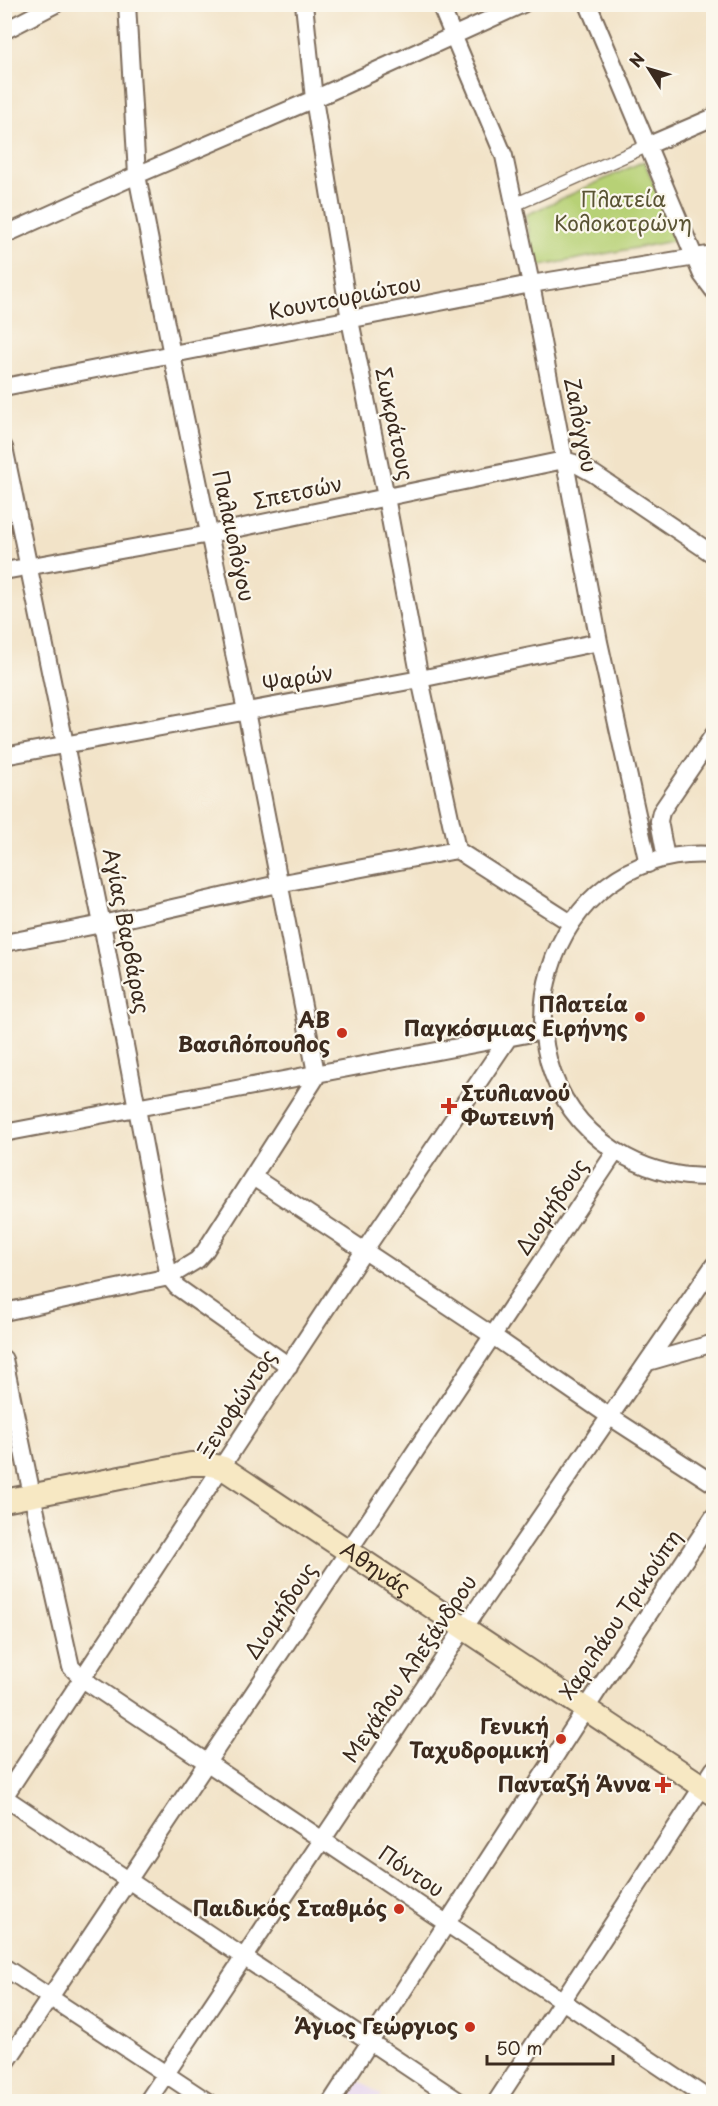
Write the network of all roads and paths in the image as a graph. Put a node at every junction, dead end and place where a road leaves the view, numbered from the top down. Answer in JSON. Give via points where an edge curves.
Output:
{"nodes":[{"id":1,"x":56,"y":4,"type":"edge"},
{"id":2,"x":127,"y":4,"type":"edge"},
{"id":3,"x":304,"y":4,"type":"edge"},
{"id":4,"x":440,"y":4,"type":"edge"},
{"id":5,"x":523,"y":4,"type":"edge"},
{"id":6,"x":588,"y":4,"type":"edge"},
{"id":7,"x":4,"y":31,"type":"edge"},
{"id":8,"x":453,"y":34,"type":"junction"},
{"id":9,"x":314,"y":99,"type":"junction"},
{"id":10,"x":714,"y":117,"type":"edge"},
{"id":11,"x":649,"y":145,"type":"junction"},
{"id":12,"x":137,"y":175,"type":"junction"},
{"id":13,"x":514,"y":205,"type":"junction"},
{"id":14,"x":4,"y":234,"type":"edge"},
{"id":15,"x":714,"y":254,"type":"edge"},
{"id":16,"x":695,"y":256,"type":"junction"},
{"id":17,"x":531,"y":284,"type":"junction"},
{"id":18,"x":714,"y":291,"type":"edge"},
{"id":19,"x":350,"y":320,"type":"junction"},
{"id":20,"x":172,"y":355,"type":"junction"},
{"id":21,"x":4,"y":387,"type":"edge"},
{"id":22,"x":4,"y":447,"type":"edge"},
{"id":23,"x":564,"y":460,"type":"junction"},
{"id":24,"x":386,"y":497,"type":"junction"},
{"id":25,"x":210,"y":534,"type":"junction"},
{"id":26,"x":714,"y":555,"type":"edge"},
{"id":27,"x":30,"y":566,"type":"junction"},
{"id":28,"x":4,"y":571,"type":"edge"},
{"id":29,"x":599,"y":642,"type":"junction"},
{"id":30,"x":420,"y":679,"type":"junction"},
{"id":31,"x":246,"y":711,"type":"junction"},
{"id":32,"x":714,"y":734,"type":"edge"},
{"id":33,"x":66,"y":743,"type":"junction"},
{"id":34,"x":4,"y":756,"type":"edge"},
{"id":35,"x":659,"y":821,"type":"junction"},
{"id":36,"x":639,"y":825,"type":"junction"},
{"id":37,"x":457,"y":850,"type":"junction"},
{"id":38,"x":714,"y":855,"type":"edge"},
{"id":39,"x":666,"y":858,"type":"junction"},
{"id":40,"x":648,"y":864,"type":"junction"},
{"id":41,"x":278,"y":884,"type":"junction"},
{"id":42,"x":572,"y":923,"type":"junction"},
{"id":43,"x":102,"y":924,"type":"junction"},
{"id":44,"x":4,"y":943,"type":"edge"},
{"id":45,"x":543,"y":1031,"type":"junction"},
{"id":46,"x":509,"y":1037,"type":"junction"},
{"id":47,"x":316,"y":1073,"type":"junction"},
{"id":48,"x":138,"y":1107,"type":"junction"},
{"id":49,"x":4,"y":1132,"type":"edge"},
{"id":50,"x":616,"y":1151,"type":"junction"},
{"id":51,"x":714,"y":1176,"type":"edge"},
{"id":52,"x":254,"y":1177,"type":"junction"},
{"id":53,"x":364,"y":1251,"type":"junction"},
{"id":54,"x":714,"y":1265,"type":"edge"},
{"id":55,"x":169,"y":1276,"type":"junction"},
{"id":56,"x":4,"y":1312,"type":"edge"},
{"id":57,"x":493,"y":1336,"type":"junction"},
{"id":58,"x":714,"y":1343,"type":"edge"},
{"id":59,"x":4,"y":1359,"type":"edge"},
{"id":60,"x":648,"y":1362,"type":"junction"},
{"id":61,"x":289,"y":1366,"type":"junction"},
{"id":62,"x":609,"y":1416,"type":"junction"},
{"id":63,"x":223,"y":1467,"type":"junction"},
{"id":64,"x":714,"y":1484,"type":"edge"},
{"id":65,"x":32,"y":1495,"type":"junction"},
{"id":66,"x":4,"y":1501,"type":"edge"},
{"id":67,"x":714,"y":1516,"type":"edge"},
{"id":68,"x":348,"y":1551,"type":"junction"},
{"id":69,"x":464,"y":1628,"type":"junction"},
{"id":70,"x":84,"y":1680,"type":"junction"},
{"id":71,"x":585,"y":1709,"type":"junction"},
{"id":72,"x":207,"y":1763,"type":"junction"},
{"id":73,"x":710,"y":1784,"type":"edge"},
{"id":74,"x":4,"y":1797,"type":"edge"},
{"id":75,"x":323,"y":1839,"type":"junction"},
{"id":76,"x":129,"y":1880,"type":"junction"},
{"id":77,"x":446,"y":1923,"type":"junction"},
{"id":78,"x":244,"y":1957,"type":"junction"},
{"id":79,"x":4,"y":1967,"type":"edge"},
{"id":80,"x":50,"y":1997,"type":"junction"},
{"id":81,"x":562,"y":2001,"type":"junction"},
{"id":82,"x":369,"y":2043,"type":"junction"},
{"id":83,"x":4,"y":2066,"type":"edge"},
{"id":84,"x":166,"y":2074,"type":"junction"},
{"id":85,"x":147,"y":2102,"type":"edge"},
{"id":86,"x":208,"y":2102,"type":"edge"},
{"id":87,"x":331,"y":2102,"type":"edge"},
{"id":88,"x":460,"y":2102,"type":"edge"},
{"id":89,"x":496,"y":2102,"type":"edge"},
{"id":90,"x":713,"y":2102,"type":"edge"}],
"edges":[{"from":1,"to":7,"type":"street"},
{"from":2,"to":12,"type":"street","name":"Παλαιολόγου"},
{"from":3,"to":9,"type":"street","name":"Σωκράτους"},
{"from":4,"to":8,"type":"street","name":"Ζαλόγγου"},
{"from":5,"to":8,"type":"street"},
{"from":6,"to":11,"type":"street"},
{"from":8,"to":9,"type":"street"},
{"from":8,"to":13,"type":"street","name":"Ζαλόγγου","via":[[504,156]]},
{"from":9,"to":12,"type":"street"},
{"from":9,"to":19,"type":"street","name":"Σωκράτους"},
{"from":10,"to":11,"type":"street"},
{"from":11,"to":13,"type":"street"},
{"from":11,"to":16,"type":"street"},
{"from":12,"to":14,"type":"street"},
{"from":12,"to":20,"type":"street","name":"Παλαιολόγου"},
{"from":13,"to":17,"type":"street","name":"Ζαλόγγου"},
{"from":15,"to":16,"type":"street","name":"Κουντουριώτου"},
{"from":16,"to":17,"type":"street","name":"Κουντουριώτου"},
{"from":16,"to":18,"type":"street"},
{"from":17,"to":19,"type":"street","name":"Κουντουριώτου"},
{"from":17,"to":23,"type":"street","name":"Ζαλόγγου"},
{"from":19,"to":20,"type":"street","name":"Κουντουριώτου"},
{"from":19,"to":24,"type":"street","name":"Σωκράτους"},
{"from":20,"to":21,"type":"street","name":"Κουντουριώτου"},
{"from":20,"to":25,"type":"street","name":"Παλαιολόγου"},
{"from":22,"to":27,"type":"street","name":"Αγίας Βαρβάρας"},
{"from":23,"to":24,"type":"street","name":"Σπετσών"},
{"from":23,"to":26,"type":"street","via":[[594,474]]},
{"from":23,"to":29,"type":"street","name":"Ζαλόγγου"},
{"from":24,"to":25,"type":"street","name":"Σπετσών"},
{"from":24,"to":30,"type":"street","name":"Σωκράτους"},
{"from":25,"to":27,"type":"street","name":"Σπετσών"},
{"from":25,"to":31,"type":"street","name":"Παλαιολόγου"},
{"from":27,"to":28,"type":"street","name":"Σπετσών"},
{"from":27,"to":33,"type":"street","name":"Αγίας Βαρβάρας"},
{"from":29,"to":30,"type":"street","name":"Ψαρών"},
{"from":29,"to":36,"type":"street","name":"Ζαλόγγου"},
{"from":30,"to":31,"type":"street","name":"Ψαρών"},
{"from":30,"to":37,"type":"street","name":"Σωκράτους"},
{"from":31,"to":33,"type":"street","name":"Ψαρών"},
{"from":31,"to":41,"type":"street","name":"Παλαιολόγου"},
{"from":32,"to":35,"type":"street","via":[[661,812]]},
{"from":33,"to":34,"type":"street","name":"Ψαρών"},
{"from":33,"to":43,"type":"street","name":"Αγίας Βαρβάρας"},
{"from":35,"to":36,"type":"street"},
{"from":35,"to":39,"type":"street"},
{"from":36,"to":40,"type":"street","name":"Ζαλόγγου"},
{"from":37,"to":41,"type":"street"},
{"from":37,"to":42,"type":"street"},
{"from":38,"to":39,"type":"street"},
{"from":39,"to":40,"type":"street"},
{"from":40,"to":42,"type":"street","via":[[605,888]]},
{"from":41,"to":43,"type":"street"},
{"from":41,"to":47,"type":"street","name":"Παλαιολόγου"},
{"from":42,"to":45,"type":"street","via":[[549,969],[542,1010]]},
{"from":43,"to":44,"type":"street"},
{"from":43,"to":48,"type":"street","name":"Αγίας Βαρβάρας"},
{"from":45,"to":46,"type":"street"},
{"from":45,"to":50,"type":"street","via":[[550,1066],[571,1108]]},
{"from":46,"to":47,"type":"street"},
{"from":46,"to":53,"type":"street","name":"Ξενοφώντος"},
{"from":47,"to":48,"type":"street"},
{"from":47,"to":52,"type":"street"},
{"from":48,"to":49,"type":"street"},
{"from":48,"to":55,"type":"street","name":"Αγίας Βαρβάρας"},
{"from":50,"to":51,"type":"street","via":[[660,1171]]},
{"from":50,"to":57,"type":"street","name":"Διομήδους"},
{"from":52,"to":53,"type":"street"},
{"from":52,"to":55,"type":"street","via":[[205,1251]]},
{"from":53,"to":57,"type":"street"},
{"from":53,"to":61,"type":"street","name":"Ξενοφώντος"},
{"from":54,"to":60,"type":"street","name":"Μεγάλου Αλεξάνδρου"},
{"from":55,"to":56,"type":"street"},
{"from":55,"to":61,"type":"street","via":[[177,1287]]},
{"from":57,"to":62,"type":"street"},
{"from":57,"to":68,"type":"street","name":"Διομήδους"},
{"from":58,"to":60,"type":"street"},
{"from":59,"to":65,"type":"street"},
{"from":60,"to":62,"type":"street","name":"Μεγάλου Αλεξάνδρου"},
{"from":61,"to":63,"type":"street","name":"Ξενοφώντος"},
{"from":62,"to":64,"type":"street"},
{"from":62,"to":69,"type":"street","name":"Μεγάλου Αλεξάνδρου"},
{"from":63,"to":65,"type":"main road","name":"Αθηνάς","via":[[191,1464]]},
{"from":63,"to":68,"type":"main road","name":"Αθηνάς"},
{"from":63,"to":70,"type":"street","name":"Ξενοφώντος"},
{"from":65,"to":66,"type":"main road","name":"Αθηνάς"},
{"from":65,"to":70,"type":"street","via":[[71,1667]]},
{"from":67,"to":71,"type":"street","name":"Χαριλάου Τρικούπη"},
{"from":68,"to":69,"type":"main road","name":"Αθηνάς"},
{"from":68,"to":72,"type":"street","name":"Διομήδους"},
{"from":69,"to":71,"type":"main road","name":"Αθηνάς"},
{"from":69,"to":75,"type":"street","name":"Μεγάλου Αλεξάνδρου"},
{"from":70,"to":72,"type":"street","name":"Πόντου"},
{"from":70,"to":74,"type":"street","name":"Ξενοφώντος"},
{"from":71,"to":73,"type":"main road","name":"Αθηνάς"},
{"from":71,"to":77,"type":"street","name":"Χαριλάου Τρικούπη"},
{"from":72,"to":75,"type":"street","name":"Πόντου"},
{"from":72,"to":76,"type":"street","name":"Διομήδους"},
{"from":73,"to":81,"type":"street"},
{"from":74,"to":76,"type":"street"},
{"from":75,"to":77,"type":"street","name":"Πόντου"},
{"from":75,"to":78,"type":"street","name":"Μεγάλου Αλεξάνδρου"},
{"from":76,"to":78,"type":"street"},
{"from":76,"to":80,"type":"street","name":"Διομήδους"},
{"from":77,"to":81,"type":"street","name":"Πόντου"},
{"from":77,"to":82,"type":"street","name":"Χαριλάου Τρικούπη"},
{"from":78,"to":82,"type":"street"},
{"from":78,"to":84,"type":"street","name":"Μεγάλου Αλεξάνδρου"},
{"from":79,"to":80,"type":"street"},
{"from":80,"to":83,"type":"street","name":"Διομήδους"},
{"from":80,"to":84,"type":"street"},
{"from":81,"to":89,"type":"street"},
{"from":81,"to":90,"type":"street","name":"Πόντου"},
{"from":82,"to":87,"type":"street","name":"Χαριλάου Τρικούπη"},
{"from":82,"to":88,"type":"street"},
{"from":84,"to":85,"type":"street","name":"Μεγάλου Αλεξάνδρου"},
{"from":84,"to":86,"type":"street"}]}
